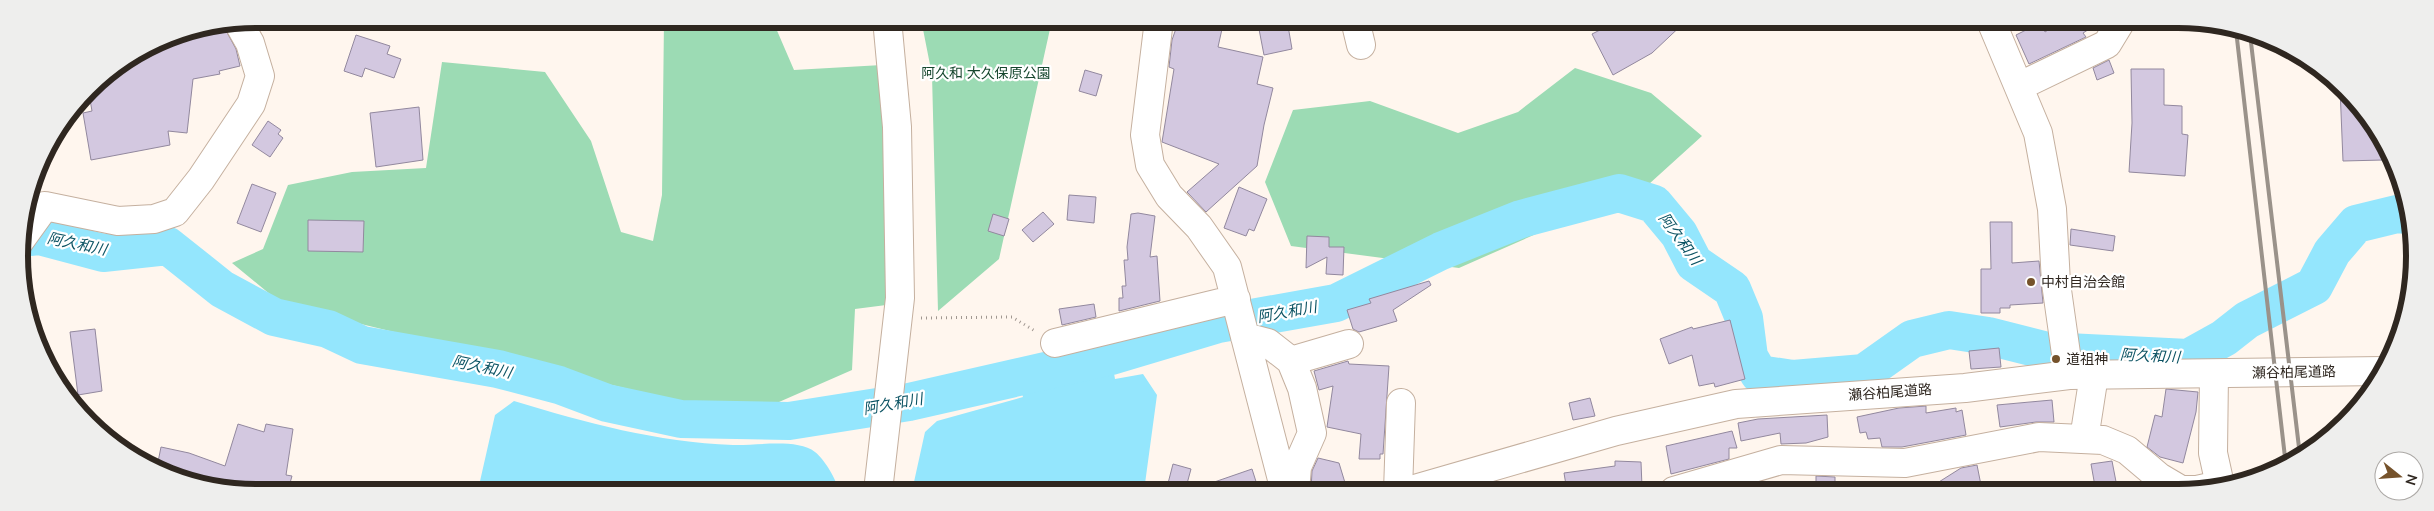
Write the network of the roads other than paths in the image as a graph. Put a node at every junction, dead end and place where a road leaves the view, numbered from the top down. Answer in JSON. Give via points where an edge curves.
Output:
{"nodes":[{"id":1,"x":241,"y":28,"type":"edge"},
{"id":2,"x":888,"y":28,"type":"edge"},
{"id":3,"x":1157,"y":28,"type":"edge"},
{"id":4,"x":1994,"y":28,"type":"edge"},
{"id":5,"x":2117,"y":28,"type":"edge"},
{"id":6,"x":2020,"y":86,"type":"junction"},
{"id":7,"x":29,"y":228,"type":"edge"},
{"id":8,"x":1237,"y":303,"type":"junction"},
{"id":9,"x":1245,"y":335,"type":"junction"},
{"id":10,"x":1055,"y":343,"type":"road end"},
{"id":11,"x":1349,"y":344,"type":"dead end"},
{"id":12,"x":1291,"y":361,"type":"junction"},
{"id":13,"x":2074,"y":363,"type":"junction"},
{"id":14,"x":2375,"y":371,"type":"edge"},
{"id":15,"x":2214,"y":374,"type":"junction"},
{"id":16,"x":1401,"y":404,"type":"dead end"},
{"id":17,"x":2084,"y":439,"type":"junction"},
{"id":18,"x":2219,"y":480,"type":"edge"},
{"id":19,"x":879,"y":484,"type":"edge"},
{"id":20,"x":1283,"y":484,"type":"edge"},
{"id":21,"x":1296,"y":484,"type":"edge"},
{"id":22,"x":1413,"y":484,"type":"edge"},
{"id":23,"x":1435,"y":484,"type":"edge"},
{"id":24,"x":1698,"y":484,"type":"edge"},
{"id":25,"x":2171,"y":484,"type":"edge"}],
"edges":[{"from":1,"to":7,"type":"street","via":[[250,43],[260,76],[251,104],[175,212],[154,218],[118,221],[45,206]]},
{"from":2,"to":19,"type":"street","via":[[897,127],[900,221],[898,319]]},
{"from":3,"to":8,"type":"street","via":[[1145,135],[1150,165],[1169,196],[1199,227],[1227,267]]},
{"from":4,"to":6,"type":"street"},
{"from":5,"to":6,"type":"street","via":[[2107,44]]},
{"from":6,"to":13,"type":"street","via":[[2038,133],[2046,173],[2052,209],[2056,283]]},
{"from":8,"to":9,"type":"street"},
{"from":8,"to":10,"type":"street"},
{"from":9,"to":12,"type":"street","via":[[1268,343]]},
{"from":9,"to":20,"type":"street"},
{"from":11,"to":12,"type":"street"},
{"from":12,"to":21,"type":"street","via":[[1302,388],[1312,433],[1297,468]]},
{"from":13,"to":15,"type":"street","name":"瀬谷柏尾道路"},
{"from":13,"to":17,"type":"street"},
{"from":13,"to":23,"type":"street","name":"瀬谷柏尾道路","via":[[1965,388],[1736,404],[1616,431]]},
{"from":14,"to":15,"type":"street","name":"瀬谷柏尾道路"},
{"from":15,"to":18,"type":"street","via":[[2213,453]]},
{"from":16,"to":22,"type":"street"},
{"from":17,"to":24,"type":"street","via":[[2039,438],[1905,463],[1781,460]]},
{"from":17,"to":25,"type":"street","via":[[2103,440],[2127,450]]}]}
